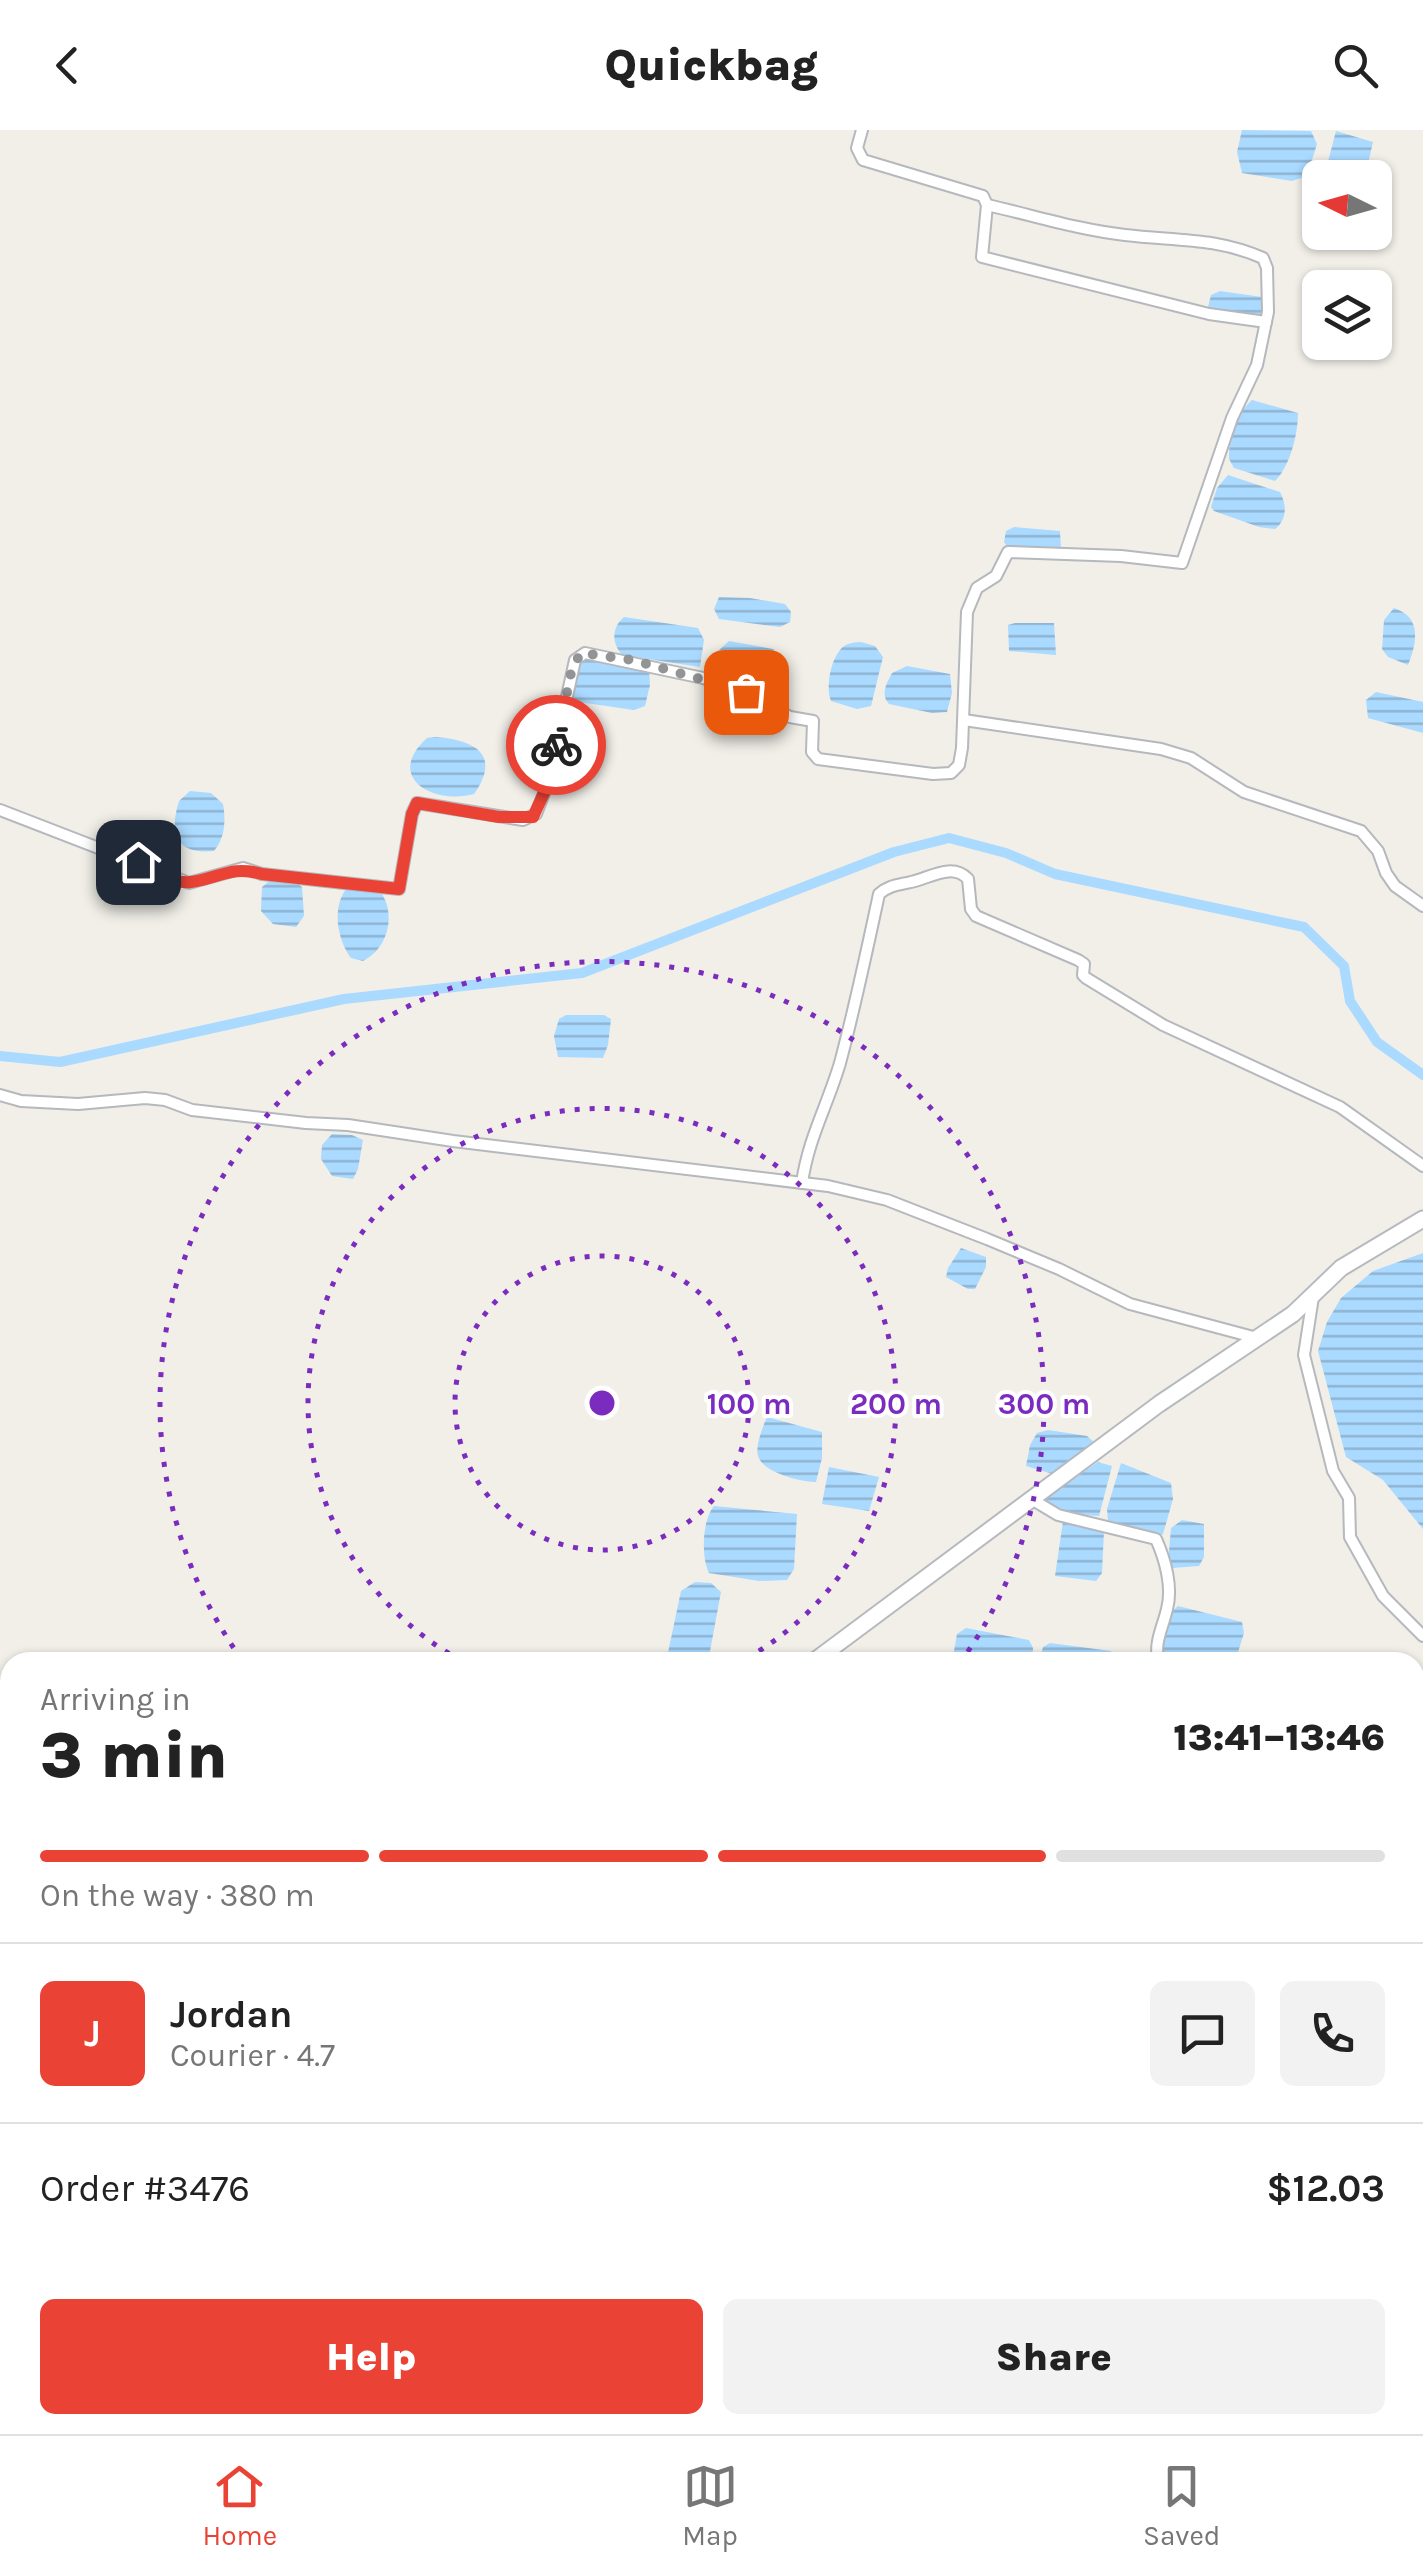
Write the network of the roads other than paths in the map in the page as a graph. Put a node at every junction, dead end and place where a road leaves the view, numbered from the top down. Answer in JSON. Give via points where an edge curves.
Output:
{"nodes":[{"id":1,"x":862,"y":130,"type":"edge"},
{"id":2,"x":987,"y":204,"type":"junction"},
{"id":3,"x":1266,"y":322,"type":"junction"},
{"id":4,"x":964,"y":720,"type":"junction"},
{"id":5,"x":0,"y":810,"type":"edge"},
{"id":6,"x":1423,"y":906,"type":"edge"},
{"id":7,"x":0,"y":1095,"type":"edge"},
{"id":8,"x":1423,"y":1166,"type":"edge"},
{"id":9,"x":802,"y":1182,"type":"junction"},
{"id":10,"x":1423,"y":1219,"type":"edge"},
{"id":11,"x":1313,"y":1296,"type":"junction"},
{"id":12,"x":1258,"y":1338,"type":"junction"},
{"id":13,"x":1033,"y":1500,"type":"junction"},
{"id":14,"x":1423,"y":1636,"type":"edge"},
{"id":15,"x":827,"y":1652,"type":"edge"},
{"id":16,"x":1158,"y":1652,"type":"edge"}],
"edges":[{"from":1,"to":2,"type":"street","via":[[857,148],[863,160],[983,196]]},
{"from":2,"to":3,"type":"street","via":[[981,251],[986,258],[1208,314]]},
{"from":2,"to":3,"type":"street","via":[[1122,235],[1212,241],[1264,258]]},
{"from":3,"to":4,"type":"street","via":[[1252,381],[1232,418],[1186,559],[1005,554],[967,612]]},
{"from":4,"to":5,"type":"street","via":[[959,765],[951,773],[818,759],[812,752],[814,721],[703,678],[581,653],[536,814],[523,820],[417,803],[397,889],[243,868],[188,883]]},
{"from":4,"to":6,"type":"street","via":[[1182,754],[1244,792],[1361,831],[1395,886]]},
{"from":7,"to":9,"type":"street","via":[[78,1104],[165,1100],[192,1110]]},
{"from":8,"to":9,"type":"street","via":[[1340,1108],[1163,1025],[1082,975],[1078,960],[976,916],[966,876],[949,871],[880,894]]},
{"from":9,"to":12,"type":"street","via":[[888,1200],[1130,1304]]},
{"from":10,"to":11,"type":"street","via":[[1353,1259]]},
{"from":11,"to":12,"type":"street"},
{"from":11,"to":14,"type":"street","via":[[1306,1366],[1333,1470],[1349,1498],[1350,1537],[1383,1596]]},
{"from":12,"to":13,"type":"street"},
{"from":13,"to":15,"type":"street"},
{"from":13,"to":16,"type":"street","via":[[1058,1515],[1156,1539],[1168,1606]]}]}
